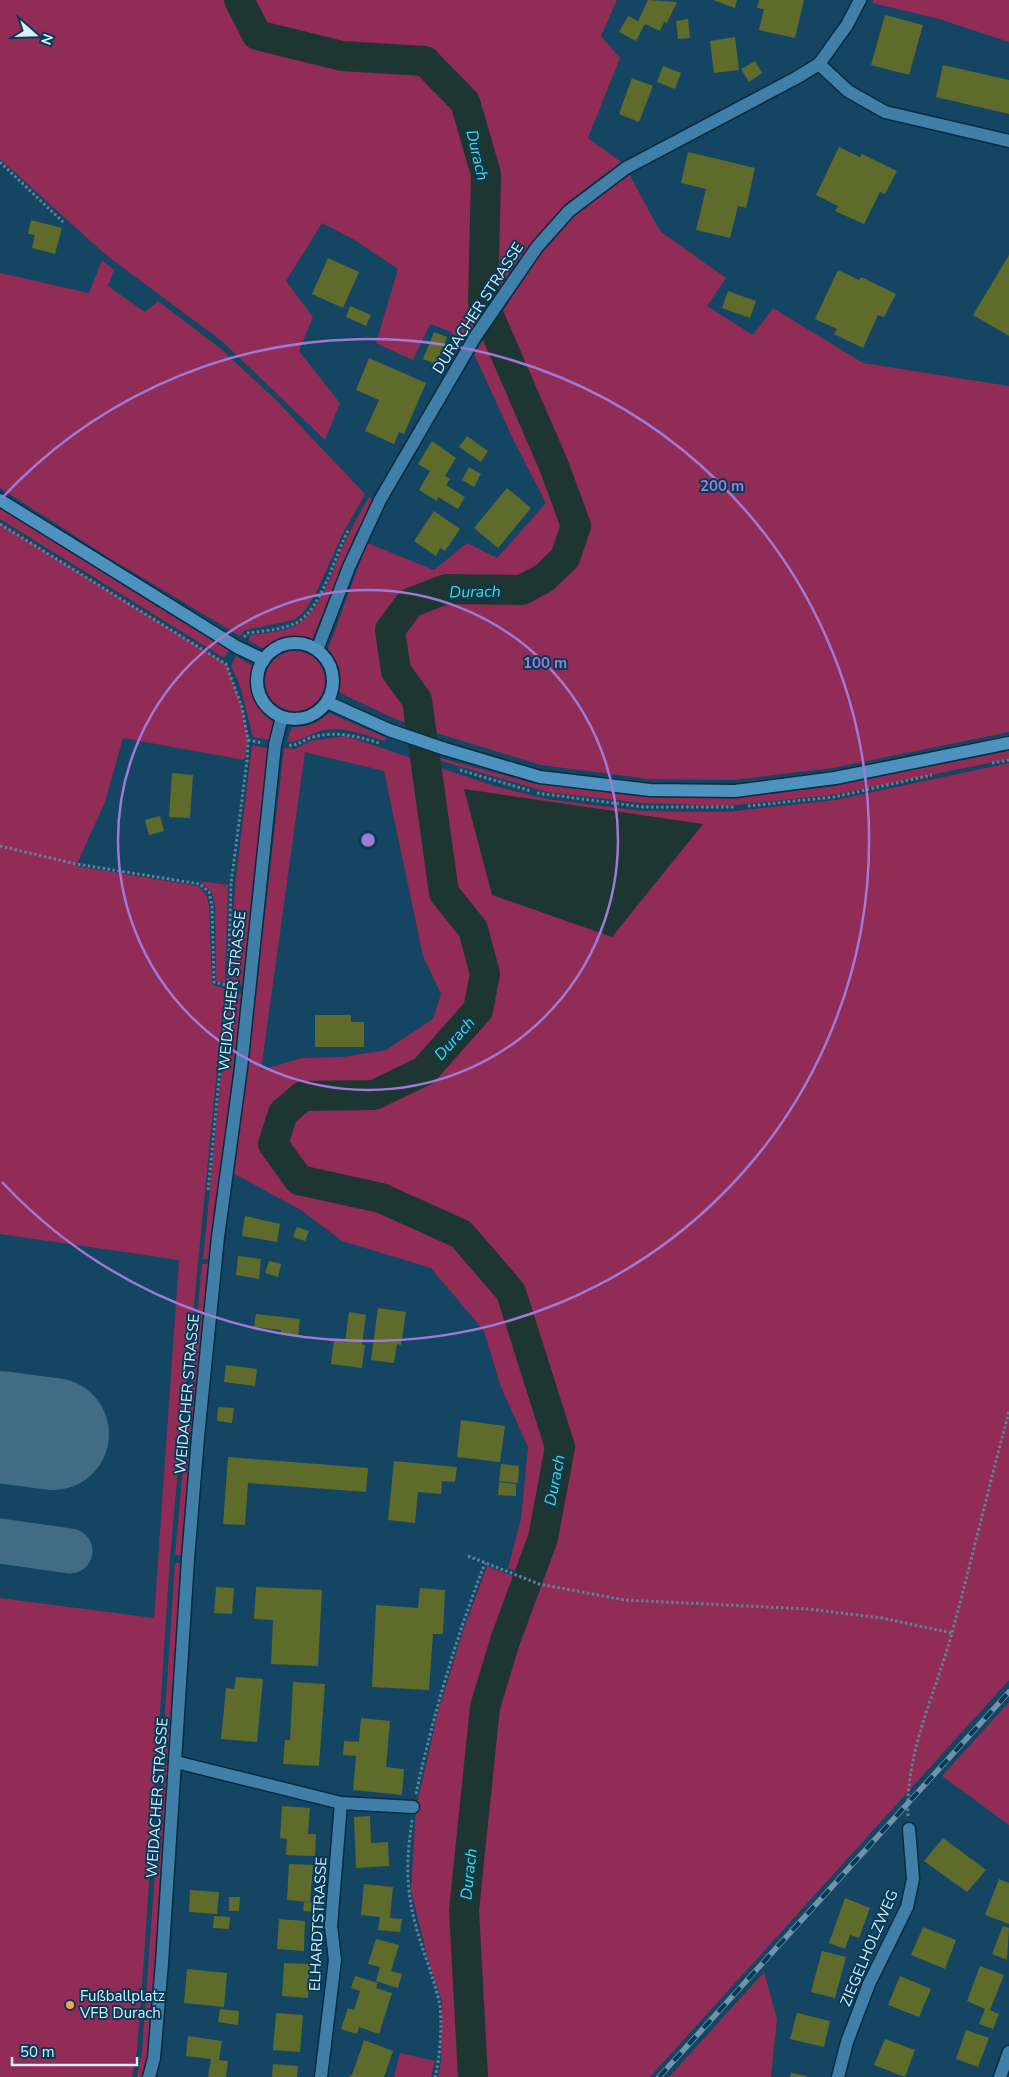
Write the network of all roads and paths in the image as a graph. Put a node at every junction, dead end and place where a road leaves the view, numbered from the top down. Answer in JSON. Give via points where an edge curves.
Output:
{"nodes":[{"id":1,"x":860,"y":0,"type":"edge"},
{"id":2,"x":819,"y":64,"type":"junction"},
{"id":3,"x":1009,"y":140,"type":"edge"},
{"id":4,"x":0,"y":162,"type":"edge"},
{"id":5,"x":63,"y":222,"type":"dead end"},
{"id":6,"x":0,"y":500,"type":"edge"},
{"id":7,"x":353,"y":522,"type":"dead end"},
{"id":8,"x":0,"y":524,"type":"edge"},
{"id":9,"x":237,"y":647,"type":"junction"},
{"id":10,"x":317,"y":650,"type":"junction"},
{"id":11,"x":264,"y":660,"type":"junction"},
{"id":12,"x":226,"y":664,"type":"junction"},
{"id":13,"x":327,"y":702,"type":"junction"},
{"id":14,"x":282,"y":717,"type":"junction"},
{"id":15,"x":1009,"y":743,"type":"edge"},
{"id":16,"x":382,"y":744,"type":"dead end"},
{"id":17,"x":276,"y":745,"type":"junction"},
{"id":18,"x":0,"y":846,"type":"edge"},
{"id":19,"x":248,"y":990,"type":"junction"},
{"id":20,"x":1009,"y":1412,"type":"edge"},
{"id":21,"x":468,"y":1556,"type":"dead end"},
{"id":22,"x":485,"y":1563,"type":"junction"},
{"id":23,"x":952,"y":1633,"type":"junction"},
{"id":24,"x":176,"y":1762,"type":"junction"},
{"id":25,"x":342,"y":1803,"type":"junction"},
{"id":26,"x":413,"y":1807,"type":"junction"},
{"id":27,"x":909,"y":1829,"type":"joint"},
{"id":28,"x":1009,"y":2052,"type":"edge"},
{"id":29,"x":149,"y":2077,"type":"edge"},
{"id":30,"x":321,"y":2077,"type":"edge"},
{"id":31,"x":435,"y":2077,"type":"edge"},
{"id":32,"x":838,"y":2077,"type":"edge"},
{"id":33,"x":1000,"y":2077,"type":"edge"}],
"edges":[{"from":1,"to":2,"type":"street","name":"DURACHER STRASSE","via":[[847,25]]},
{"from":2,"to":3,"type":"street","via":[[848,91],[885,112]]},
{"from":2,"to":10,"type":"street","name":"DURACHER STRASSE","via":[[626,168],[569,211],[519,271],[475,337],[380,500]]},
{"from":4,"to":5,"type":"path"},
{"from":6,"to":9,"type":"street"},
{"from":7,"to":9,"type":"path","via":[[320,593],[306,615],[296,622],[247,633]]},
{"from":8,"to":12,"type":"path"},
{"from":9,"to":11,"type":"street"},
{"from":9,"to":12,"type":"path"},
{"from":10,"to":11,"type":"street","via":[[300,644],[282,645]]},
{"from":10,"to":13,"type":"street","via":[[325,658],[333,680]]},
{"from":11,"to":14,"type":"street","via":[[259,670],[259,693],[268,707]]},
{"from":12,"to":17,"type":"path","via":[[242,707],[248,740]]},
{"from":13,"to":14,"type":"street","via":[[307,717]]},
{"from":13,"to":15,"type":"street","via":[[389,730],[540,777],[650,790],[735,791],[835,778]]},
{"from":14,"to":17,"type":"street","name":"WEIDACHER STRASSE"},
{"from":16,"to":17,"type":"path","via":[[346,733],[325,734],[295,746]]},
{"from":17,"to":19,"type":"street","name":"WEIDACHER STRASSE"},
{"from":18,"to":19,"type":"path","via":[[76,864],[200,884],[209,892],[212,906],[214,982]]},
{"from":19,"to":24,"type":"street","name":"WEIDACHER STRASSE","via":[[198,1438]]},
{"from":20,"to":23,"type":"path"},
{"from":21,"to":22,"type":"path"},
{"from":22,"to":23,"type":"path","via":[[539,1584],[625,1600],[808,1609],[882,1618]]},
{"from":22,"to":26,"type":"path","via":[[459,1630],[435,1709]]},
{"from":23,"to":27,"type":"path","via":[[913,1761],[908,1785]]},
{"from":24,"to":25,"type":"street"},
{"from":24,"to":29,"type":"street","name":"WEIDACHER STRASSE","via":[[154,2058]]},
{"from":25,"to":26,"type":"street"},
{"from":25,"to":30,"type":"street","name":"ELHARDTSTRASSE","via":[[331,1926],[336,1960]]},
{"from":26,"to":31,"type":"path","via":[[408,1890],[439,2002],[439,2061]]},
{"from":27,"to":32,"type":"street","name":"ZIEGELHOLZWEG","via":[[913,1879],[907,1907],[869,1984],[847,2042]]},
{"from":28,"to":33,"type":"street"}]}
